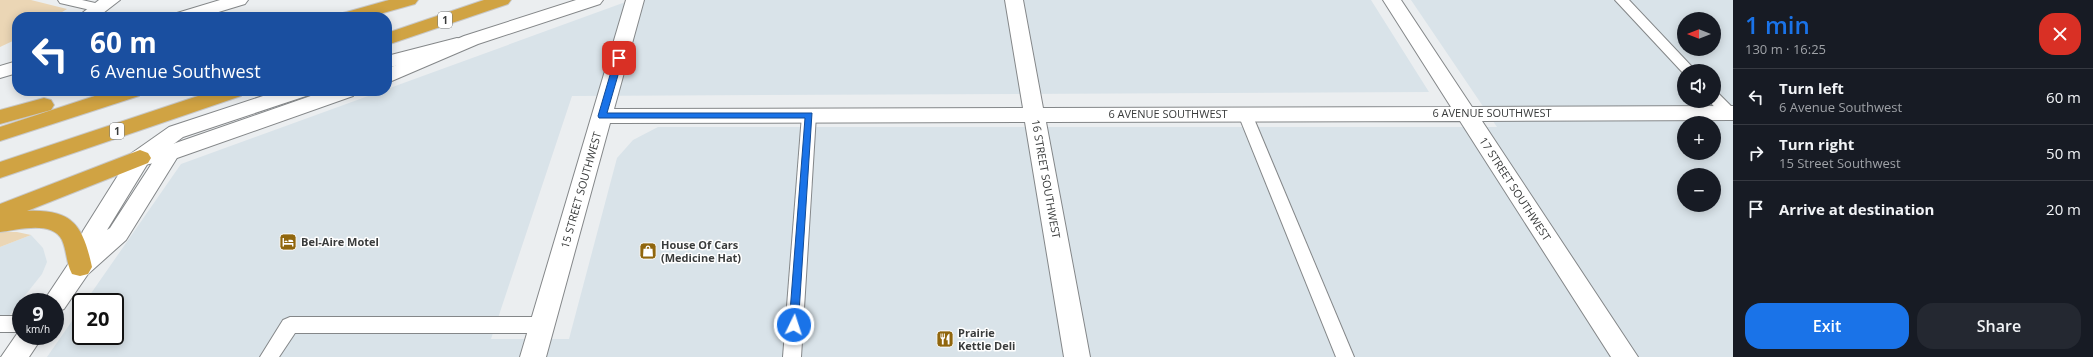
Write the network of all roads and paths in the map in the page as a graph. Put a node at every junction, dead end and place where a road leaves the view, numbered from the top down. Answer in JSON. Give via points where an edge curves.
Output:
{"nodes":[{"id":1,"x":65,"y":0,"type":"edge"},
{"id":2,"x":239,"y":0,"type":"edge"},
{"id":3,"x":409,"y":0,"type":"edge"},
{"id":4,"x":413,"y":0,"type":"edge"},
{"id":5,"x":502,"y":0,"type":"edge"},
{"id":6,"x":594,"y":0,"type":"edge"},
{"id":7,"x":636,"y":0,"type":"edge"},
{"id":8,"x":1014,"y":0,"type":"edge"},
{"id":9,"x":1392,"y":0,"type":"edge"},
{"id":10,"x":1622,"y":0,"type":"edge"},
{"id":11,"x":99,"y":8,"type":"edge"},
{"id":12,"x":199,"y":12,"type":"edge"},
{"id":13,"x":367,"y":12,"type":"edge"},
{"id":14,"x":376,"y":12,"type":"edge"},
{"id":15,"x":392,"y":37,"type":"edge"},
{"id":16,"x":471,"y":40,"type":"junction"},
{"id":17,"x":392,"y":61,"type":"edge"},
{"id":18,"x":1682,"y":64,"type":"edge"},
{"id":19,"x":392,"y":75,"type":"edge"},
{"id":20,"x":74,"y":96,"type":"edge"},
{"id":21,"x":117,"y":96,"type":"edge"},
{"id":22,"x":219,"y":96,"type":"edge"},
{"id":23,"x":284,"y":96,"type":"edge"},
{"id":24,"x":332,"y":96,"type":"edge"},
{"id":25,"x":1721,"y":104,"type":"edge"},
{"id":26,"x":1466,"y":113,"type":"junction"},
{"id":27,"x":1731,"y":113,"type":"edge"},
{"id":28,"x":1244,"y":114,"type":"junction"},
{"id":29,"x":809,"y":115,"type":"junction"},
{"id":30,"x":1034,"y":115,"type":"junction"},
{"id":31,"x":602,"y":116,"type":"junction"},
{"id":32,"x":0,"y":117,"type":"edge"},
{"id":33,"x":0,"y":134,"type":"edge"},
{"id":34,"x":169,"y":153,"type":"junction"},
{"id":35,"x":140,"y":158,"type":"junction"},
{"id":36,"x":0,"y":170,"type":"edge"},
{"id":37,"x":0,"y":213,"type":"edge"},
{"id":38,"x":0,"y":223,"type":"edge"},
{"id":39,"x":80,"y":267,"type":"junction"},
{"id":40,"x":61,"y":293,"type":"edge"},
{"id":41,"x":0,"y":324,"type":"edge"},
{"id":42,"x":12,"y":324,"type":"edge"},
{"id":43,"x":542,"y":325,"type":"junction"},
{"id":44,"x":23,"y":345,"type":"edge"},
{"id":45,"x":14,"y":357,"type":"edge"},
{"id":46,"x":269,"y":357,"type":"edge"},
{"id":47,"x":533,"y":357,"type":"edge"},
{"id":48,"x":792,"y":357,"type":"edge"},
{"id":49,"x":1077,"y":357,"type":"edge"},
{"id":50,"x":1345,"y":357,"type":"edge"},
{"id":51,"x":1625,"y":357,"type":"edge"}],
"edges":[{"from":1,"to":11,"type":"lane"},
{"from":2,"to":12,"type":"street"},
{"from":3,"to":13,"type":"highway"},
{"from":4,"to":14,"type":"highway"},
{"from":5,"to":15,"type":"highway","number":"1"},
{"from":6,"to":16,"type":"street"},
{"from":7,"to":31,"type":"street","name":"15 STREET SOUTHWEST"},
{"from":8,"to":30,"type":"street","name":"16 STREET SOUTHWEST"},
{"from":9,"to":26,"type":"street","name":"17 STREET SOUTHWEST"},
{"from":10,"to":18,"type":"lane"},
{"from":16,"to":17,"type":"street"},
{"from":16,"to":19,"type":"street"},
{"from":20,"to":32,"type":"highway"},
{"from":21,"to":33,"type":"highway"},
{"from":22,"to":36,"type":"highway","number":"1"},
{"from":23,"to":35,"type":"street","via":[[176,132]]},
{"from":24,"to":34,"type":"street"},
{"from":25,"to":27,"type":"lane"},
{"from":26,"to":27,"type":"street","name":"6 AVENUE SOUTHWEST"},
{"from":26,"to":28,"type":"street","name":"6 AVENUE SOUTHWEST"},
{"from":26,"to":51,"type":"street","name":"17 STREET SOUTHWEST"},
{"from":28,"to":30,"type":"street","name":"6 AVENUE SOUTHWEST"},
{"from":28,"to":50,"type":"lane"},
{"from":29,"to":30,"type":"street","name":"6 AVENUE SOUTHWEST"},
{"from":29,"to":31,"type":"street","name":"6 AVENUE SOUTHWEST"},
{"from":29,"to":48,"type":"lane"},
{"from":30,"to":49,"type":"street","name":"16 STREET SOUTHWEST"},
{"from":31,"to":43,"type":"street","name":"15 STREET SOUTHWEST"},
{"from":34,"to":35,"type":"street"},
{"from":34,"to":39,"type":"street","via":[[118,234]]},
{"from":35,"to":37,"type":"highway"},
{"from":35,"to":39,"type":"street","via":[[91,237]]},
{"from":38,"to":39,"type":"highway","via":[[40,219],[60,224],[72,236]]},
{"from":39,"to":40,"type":"street"},
{"from":41,"to":42,"type":"lane"},
{"from":43,"to":46,"type":"lane","via":[[290,325]]},
{"from":43,"to":47,"type":"street","name":"15 STREET SOUTHWEST"},
{"from":44,"to":45,"type":"street"}]}
